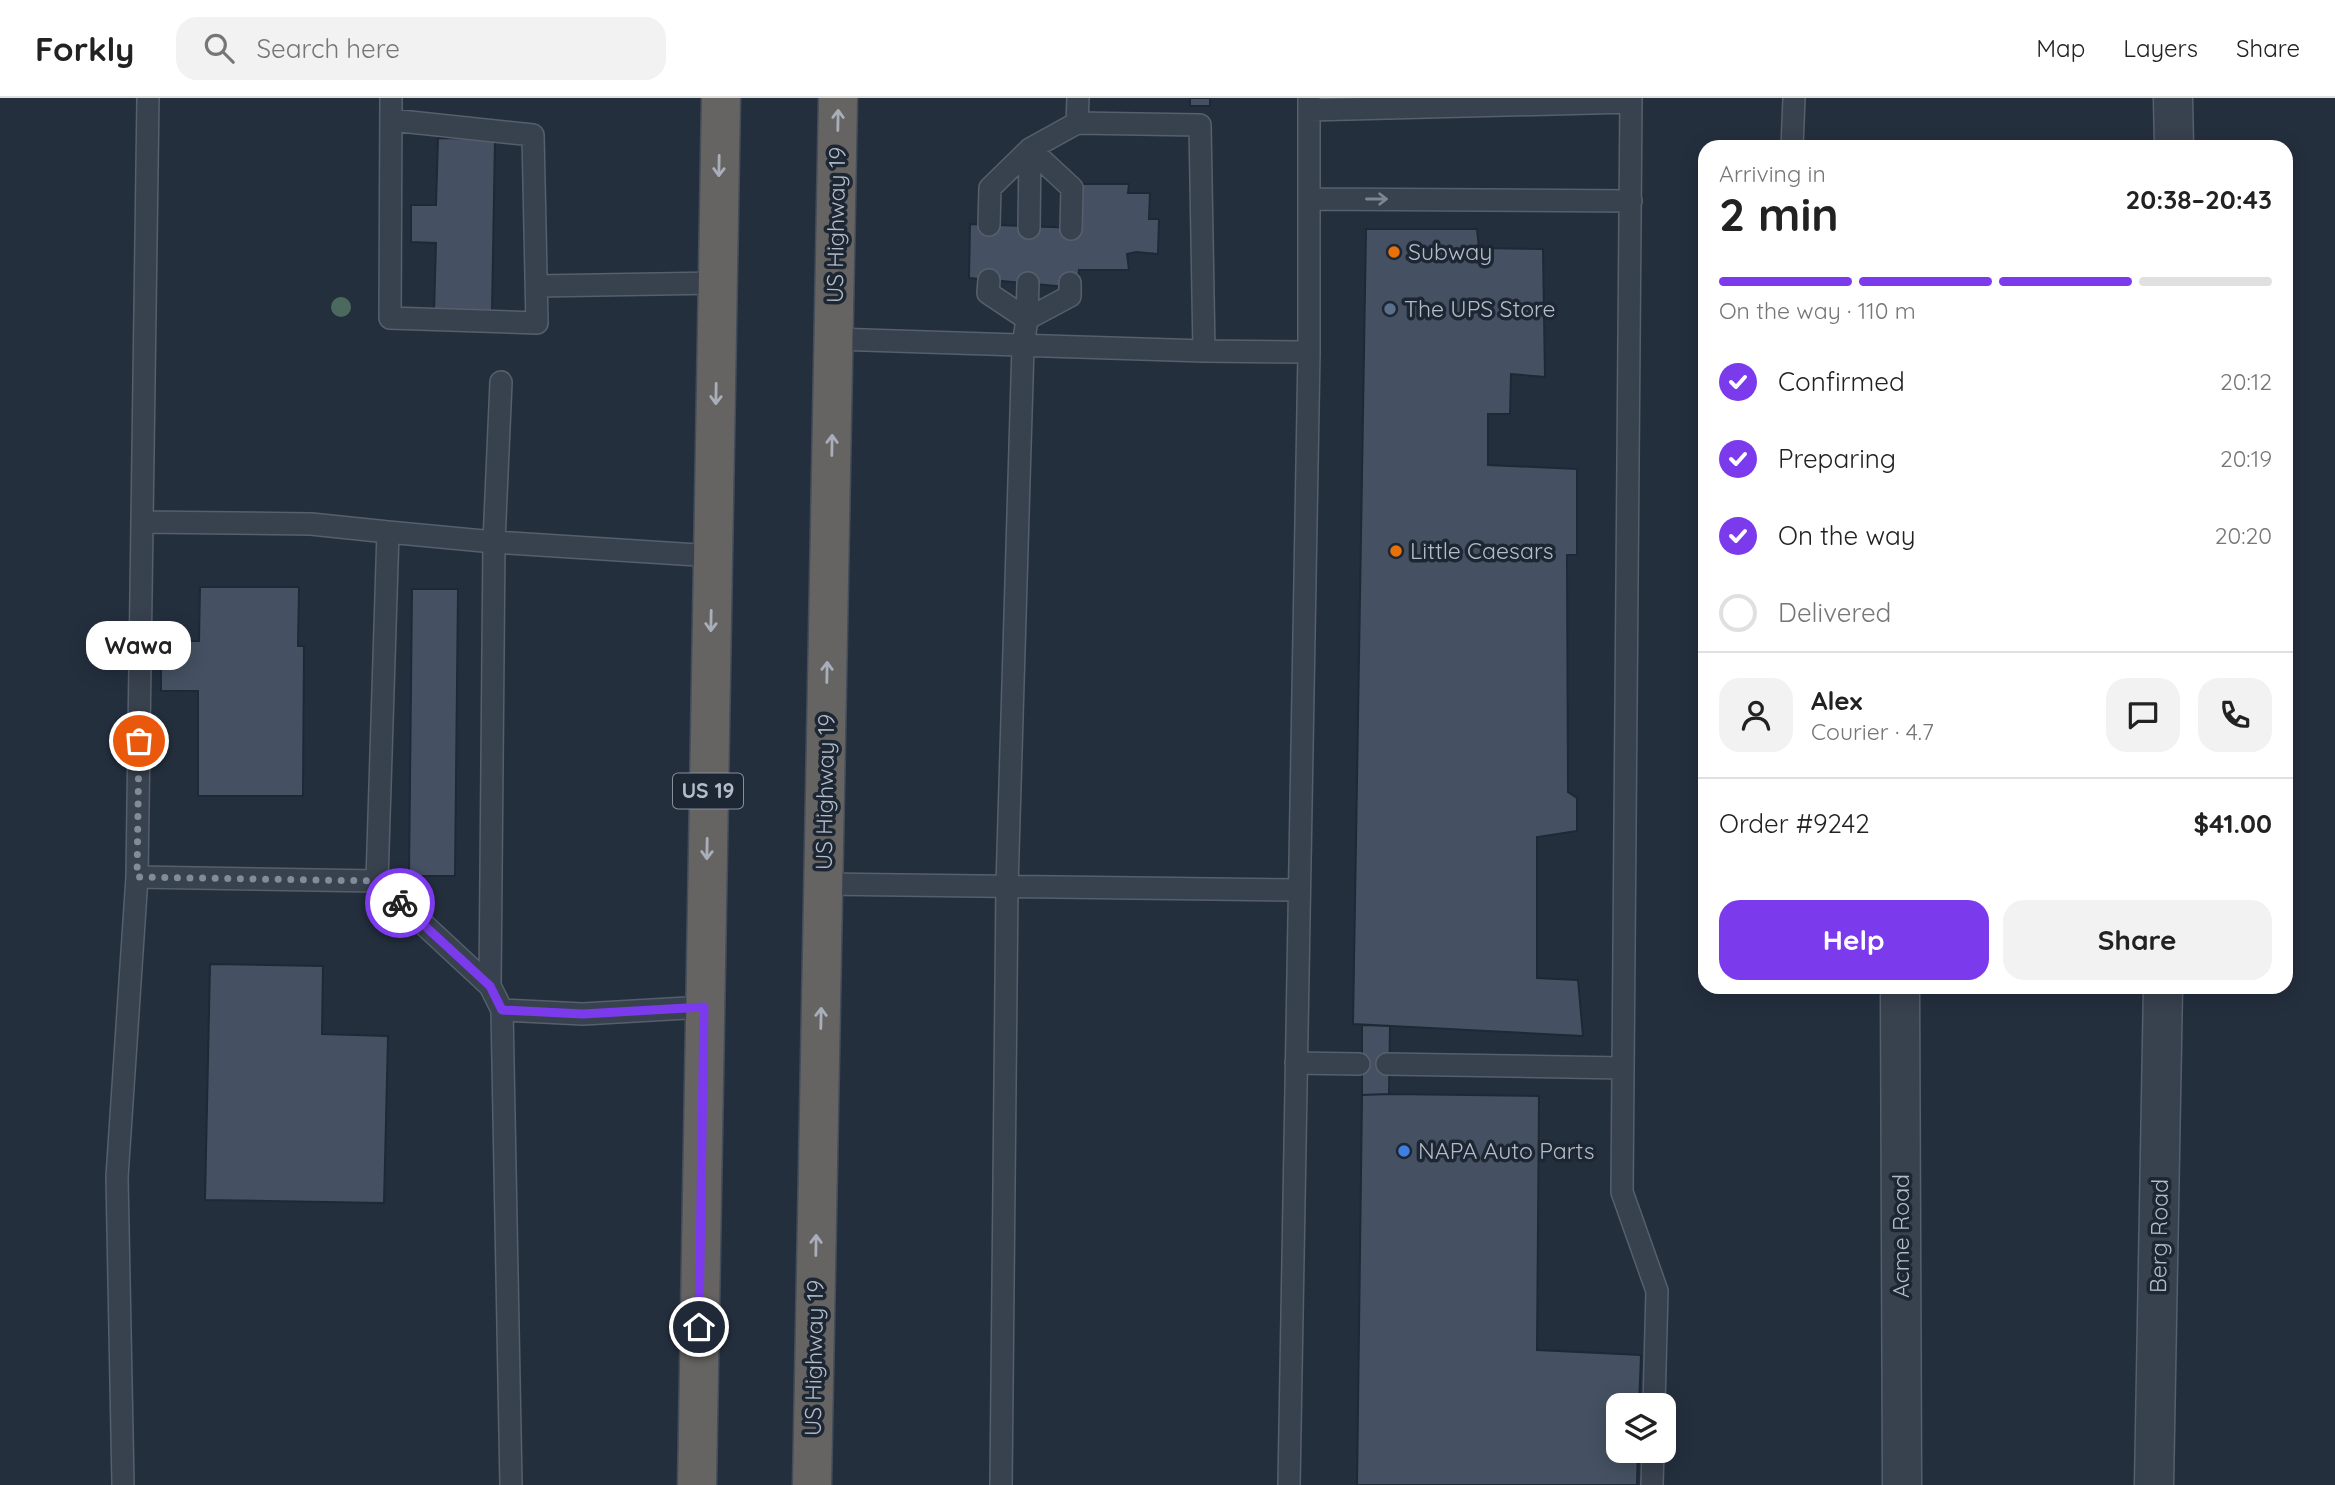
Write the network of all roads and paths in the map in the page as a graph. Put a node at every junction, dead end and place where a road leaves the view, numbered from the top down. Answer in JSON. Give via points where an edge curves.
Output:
{"nodes":[{"id":1,"x":148,"y":98,"type":"edge"},
{"id":2,"x":391,"y":98,"type":"edge"},
{"id":3,"x":721,"y":98,"type":"edge"},
{"id":4,"x":838,"y":98,"type":"edge"},
{"id":5,"x":1078,"y":98,"type":"edge"},
{"id":6,"x":1794,"y":98,"type":"edge"},
{"id":7,"x":2173,"y":98,"type":"edge"},
{"id":8,"x":1631,"y":100,"type":"edge"},
{"id":9,"x":1309,"y":104,"type":"edge"},
{"id":10,"x":391,"y":120,"type":"junction"},
{"id":11,"x":1077,"y":123,"type":"junction"},
{"id":12,"x":1793,"y":140,"type":"edge"},
{"id":13,"x":2174,"y":140,"type":"edge"},
{"id":14,"x":1030,"y":149,"type":"junction"},
{"id":15,"x":1309,"y":199,"type":"junction"},
{"id":16,"x":1631,"y":201,"type":"junction"},
{"id":17,"x":989,"y":225,"type":"dead end"},
{"id":18,"x":1028,"y":228,"type":"dead end"},
{"id":19,"x":1071,"y":229,"type":"dead end"},
{"id":20,"x":989,"y":279,"type":"dead end"},
{"id":21,"x":718,"y":283,"type":"junction"},
{"id":22,"x":1028,"y":284,"type":"dead end"},
{"id":23,"x":1070,"y":284,"type":"dead end"},
{"id":24,"x":537,"y":286,"type":"junction"},
{"id":25,"x":1027,"y":318,"type":"junction"},
{"id":26,"x":834,"y":339,"type":"junction"},
{"id":27,"x":1023,"y":346,"type":"junction"},
{"id":28,"x":1204,"y":351,"type":"junction"},
{"id":29,"x":1309,"y":352,"type":"junction"},
{"id":30,"x":501,"y":382,"type":"dead end"},
{"id":31,"x":142,"y":522,"type":"junction"},
{"id":32,"x":388,"y":532,"type":"junction"},
{"id":33,"x":494,"y":541,"type":"junction"},
{"id":34,"x":713,"y":556,"type":"junction"},
{"id":35,"x":137,"y":877,"type":"junction"},
{"id":36,"x":377,"y":881,"type":"junction"},
{"id":37,"x":823,"y":884,"type":"junction"},
{"id":38,"x":1007,"y":886,"type":"junction"},
{"id":39,"x":1299,"y":890,"type":"junction"},
{"id":40,"x":490,"y":986,"type":"junction"},
{"id":41,"x":1900,"y":994,"type":"edge"},
{"id":42,"x":2163,"y":994,"type":"edge"},
{"id":43,"x":704,"y":1007,"type":"junction"},
{"id":44,"x":502,"y":1010,"type":"junction"},
{"id":45,"x":1296,"y":1063,"type":"junction"},
{"id":46,"x":1359,"y":1064,"type":"dead end"},
{"id":47,"x":1387,"y":1064,"type":"dead end"},
{"id":48,"x":1623,"y":1068,"type":"junction"},
{"id":49,"x":1654,"y":1393,"type":"edge"},
{"id":50,"x":1653,"y":1463,"type":"edge"},
{"id":51,"x":123,"y":1485,"type":"edge"},
{"id":52,"x":511,"y":1485,"type":"edge"},
{"id":53,"x":697,"y":1485,"type":"edge"},
{"id":54,"x":812,"y":1485,"type":"edge"},
{"id":55,"x":1001,"y":1485,"type":"edge"},
{"id":56,"x":1289,"y":1485,"type":"edge"},
{"id":57,"x":1652,"y":1485,"type":"edge"},
{"id":58,"x":1902,"y":1485,"type":"edge"},
{"id":59,"x":2154,"y":1485,"type":"edge"}],
"edges":[{"from":1,"to":31,"type":"lane"},
{"from":2,"to":10,"type":"lane"},
{"from":3,"to":21,"type":"highway","number":"US 19","one_way":true},
{"from":26,"to":4,"type":"highway","name":"US Highway 19","one_way":true},
{"from":5,"to":11,"type":"lane"},
{"from":6,"to":12,"type":"lane"},
{"from":7,"to":13,"type":"street"},
{"from":8,"to":9,"type":"lane"},
{"from":8,"to":16,"type":"lane"},
{"from":9,"to":15,"type":"lane"},
{"from":10,"to":24,"type":"lane","via":[[533,135]]},
{"from":10,"to":24,"type":"lane","via":[[390,318],[537,323]]},
{"from":11,"to":14,"type":"lane"},
{"from":11,"to":28,"type":"lane","via":[[1200,125]]},
{"from":14,"to":17,"type":"lane","via":[[990,188]]},
{"from":14,"to":18,"type":"lane"},
{"from":14,"to":19,"type":"lane","via":[[1073,188]]},
{"from":15,"to":16,"type":"lane","one_way":true},
{"from":15,"to":29,"type":"lane"},
{"from":16,"to":48,"type":"lane"},
{"from":20,"to":25,"type":"lane","via":[[988,293]]},
{"from":21,"to":24,"type":"lane"},
{"from":21,"to":34,"type":"highway","number":"US 19","one_way":true},
{"from":22,"to":25,"type":"lane"},
{"from":23,"to":25,"type":"lane","via":[[1070,296]]},
{"from":25,"to":27,"type":"lane"},
{"from":26,"to":27,"type":"lane"},
{"from":37,"to":26,"type":"highway","name":"US Highway 19","one_way":true},
{"from":27,"to":28,"type":"lane"},
{"from":27,"to":38,"type":"lane"},
{"from":28,"to":29,"type":"lane"},
{"from":29,"to":39,"type":"lane"},
{"from":30,"to":33,"type":"lane"},
{"from":31,"to":32,"type":"lane","via":[[311,524]]},
{"from":31,"to":35,"type":"lane"},
{"from":32,"to":33,"type":"lane"},
{"from":32,"to":36,"type":"lane"},
{"from":33,"to":34,"type":"lane"},
{"from":33,"to":40,"type":"lane"},
{"from":34,"to":43,"type":"highway","number":"US 19","one_way":true},
{"from":35,"to":36,"type":"lane"},
{"from":35,"to":51,"type":"lane","via":[[117,1177]]},
{"from":36,"to":40,"type":"lane"},
{"from":37,"to":38,"type":"lane"},
{"from":54,"to":37,"type":"highway","name":"US Highway 19","one_way":true},
{"from":38,"to":39,"type":"lane"},
{"from":38,"to":55,"type":"lane"},
{"from":39,"to":45,"type":"lane"},
{"from":40,"to":44,"type":"lane"},
{"from":41,"to":58,"type":"street","name":"Acme Road"},
{"from":42,"to":59,"type":"street","name":"Berg Road"},
{"from":43,"to":44,"type":"lane","via":[[583,1014]]},
{"from":43,"to":53,"type":"highway","number":"US 19"},
{"from":44,"to":52,"type":"lane"},
{"from":45,"to":46,"type":"lane"},
{"from":45,"to":56,"type":"lane"},
{"from":47,"to":48,"type":"lane"},
{"from":48,"to":49,"type":"lane","via":[[1622,1192],[1657,1291]]},
{"from":50,"to":57,"type":"lane"}]}
